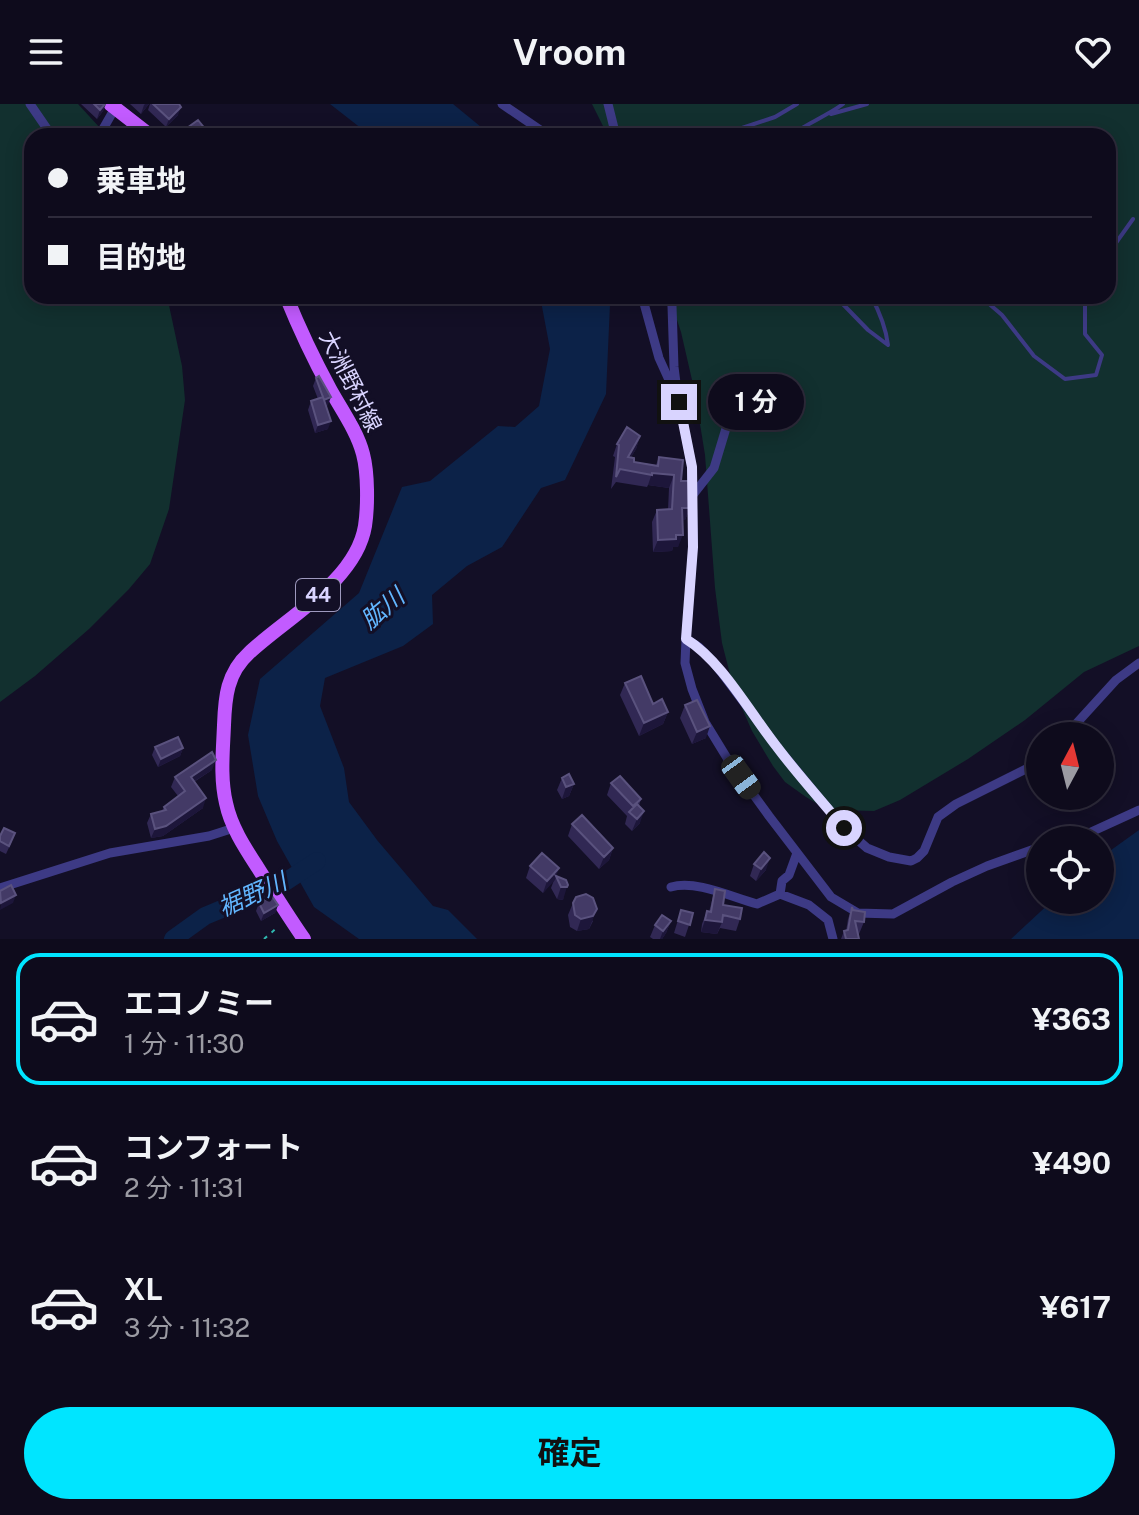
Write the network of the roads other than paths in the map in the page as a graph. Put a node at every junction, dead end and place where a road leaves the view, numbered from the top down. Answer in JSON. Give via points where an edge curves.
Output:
{"nodes":[{"id":1,"x":30,"y":104,"type":"edge"},
{"id":2,"x":502,"y":104,"type":"edge"},
{"id":3,"x":608,"y":104,"type":"edge"},
{"id":4,"x":797,"y":104,"type":"edge"},
{"id":5,"x":843,"y":104,"type":"edge"},
{"id":6,"x":867,"y":104,"type":"edge"},
{"id":7,"x":113,"y":106,"type":"edge"},
{"id":8,"x":514,"y":108,"type":"edge"},
{"id":9,"x":829,"y":114,"type":"junction"},
{"id":10,"x":46,"y":128,"type":"edge"},
{"id":11,"x":103,"y":128,"type":"edge"},
{"id":12,"x":141,"y":128,"type":"edge"},
{"id":13,"x":539,"y":128,"type":"edge"},
{"id":14,"x":614,"y":128,"type":"edge"},
{"id":15,"x":742,"y":128,"type":"edge"},
{"id":16,"x":804,"y":128,"type":"edge"},
{"id":17,"x":1133,"y":219,"type":"dead end"},
{"id":18,"x":1116,"y":243,"type":"edge"},
{"id":19,"x":289,"y":304,"type":"edge"},
{"id":20,"x":645,"y":304,"type":"edge"},
{"id":21,"x":672,"y":304,"type":"edge"},
{"id":22,"x":843,"y":304,"type":"edge"},
{"id":23,"x":875,"y":304,"type":"edge"},
{"id":24,"x":989,"y":304,"type":"edge"},
{"id":25,"x":1085,"y":304,"type":"edge"},
{"id":26,"x":679,"y":402,"type":"junction"},
{"id":27,"x":727,"y":425,"type":"dead end"},
{"id":28,"x":692,"y":496,"type":"junction"},
{"id":29,"x":686,"y":639,"type":"junction"},
{"id":30,"x":1139,"y":663,"type":"edge"},
{"id":31,"x":1078,"y":722,"type":"edge"},
{"id":32,"x":1026,"y":769,"type":"edge"},
{"id":33,"x":1139,"y":810,"type":"edge"},
{"id":34,"x":1105,"y":826,"type":"edge"},
{"id":35,"x":234,"y":828,"type":"junction"},
{"id":36,"x":1026,"y":852,"type":"edge"},
{"id":37,"x":797,"y":853,"type":"junction"},
{"id":38,"x":671,"y":887,"type":"dead end"},
{"id":39,"x":0,"y":888,"type":"edge"},
{"id":40,"x":780,"y":894,"type":"junction"},
{"id":41,"x":304,"y":939,"type":"edge"},
{"id":42,"x":833,"y":939,"type":"edge"}],
"edges":[{"from":1,"to":10,"type":"street"},
{"from":2,"to":8,"type":"street"},
{"from":3,"to":14,"type":"street"},
{"from":4,"to":15,"type":"lane"},
{"from":5,"to":9,"type":"lane"},
{"from":6,"to":9,"type":"lane"},
{"from":7,"to":11,"type":"street"},
{"from":7,"to":12,"type":"main road"},
{"from":8,"to":13,"type":"street"},
{"from":9,"to":16,"type":"lane"},
{"from":17,"to":18,"type":"lane"},
{"from":19,"to":35,"type":"main road","name":"大洲野村線","number":"44","via":[[363,452],[365,525],[360,547],[342,573],[249,652],[229,680],[223,786]]},
{"from":20,"to":26,"type":"street","via":[[659,358]]},
{"from":21,"to":26,"type":"street"},
{"from":22,"to":23,"type":"lane","via":[[888,345]]},
{"from":24,"to":25,"type":"lane","via":[[1034,356],[1065,379],[1096,375],[1102,355],[1085,334]]},
{"from":26,"to":28,"type":"street"},
{"from":27,"to":28,"type":"street","via":[[714,468]]},
{"from":28,"to":29,"type":"street"},
{"from":29,"to":32,"type":"street","via":[[715,664],[844,828],[867,848],[889,857],[917,858],[938,817]]},
{"from":29,"to":37,"type":"street","via":[[685,663],[705,722]]},
{"from":30,"to":31,"type":"street"},
{"from":33,"to":34,"type":"street"},
{"from":35,"to":39,"type":"street","via":[[110,853]]},
{"from":35,"to":41,"type":"main road","name":"大洲野村線","number":"44"},
{"from":36,"to":37,"type":"street","via":[[952,882],[893,914],[858,913],[831,897]]},
{"from":37,"to":40,"type":"street"},
{"from":38,"to":40,"type":"street","via":[[703,887],[757,904]]},
{"from":40,"to":42,"type":"street","via":[[809,905],[828,920]]}]}
